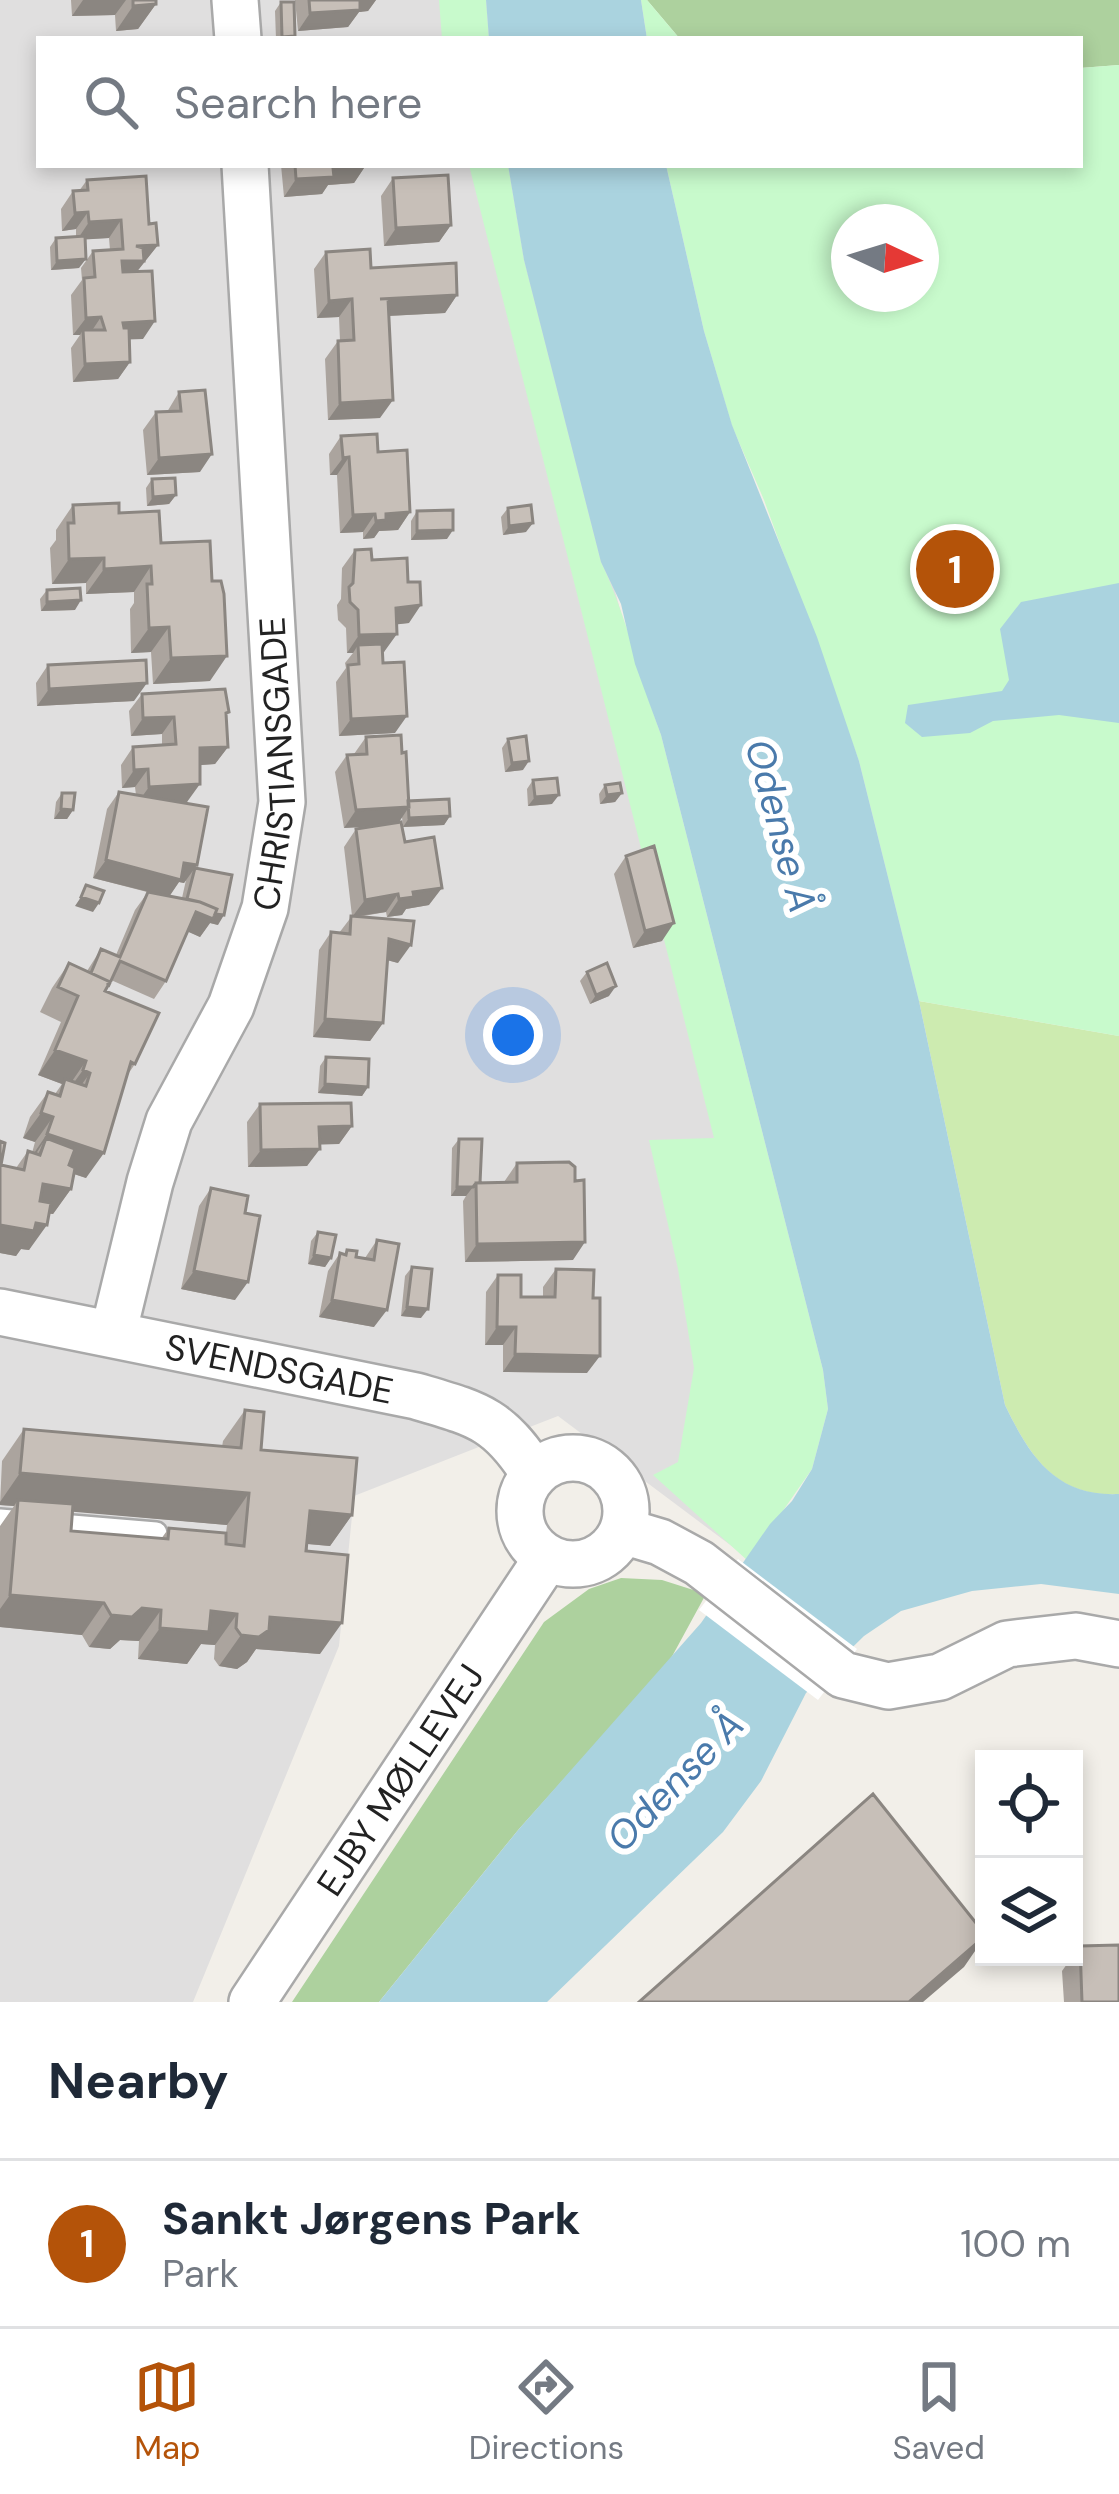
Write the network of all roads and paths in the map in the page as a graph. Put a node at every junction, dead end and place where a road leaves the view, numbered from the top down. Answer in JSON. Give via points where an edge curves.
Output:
{"nodes":[{"id":1,"x":236,"y":0,"type":"edge"},
{"id":2,"x":238,"y":36,"type":"edge"},
{"id":3,"x":245,"y":168,"type":"edge"},
{"id":4,"x":0,"y":1312,"type":"edge"},
{"id":5,"x":113,"y":1334,"type":"junction"},
{"id":6,"x":534,"y":1474,"type":"junction"},
{"id":7,"x":0,"y":1520,"type":"edge"},
{"id":8,"x":622,"y":1532,"type":"junction"},
{"id":9,"x":156,"y":1533,"type":"edge"},
{"id":10,"x":547,"y":1558,"type":"junction"},
{"id":11,"x":1119,"y":1644,"type":"edge"},
{"id":12,"x":252,"y":2002,"type":"edge"}],
"edges":[{"from":1,"to":2,"type":"street"},
{"from":3,"to":5,"type":"street","name":"CHRISTIANSGADE","via":[[281,802],[265,908],[231,1006],[169,1121]]},
{"from":4,"to":5,"type":"street","name":"SVENDSGADE"},
{"from":5,"to":6,"type":"street","name":"SVENDSGADE","via":[[459,1409],[492,1422]]},
{"from":6,"to":8,"type":"street","via":[[571,1458],[610,1472],[626,1512]]},
{"from":6,"to":10,"type":"street","via":[[520,1501],[521,1528]]},
{"from":7,"to":9,"type":"lane"},
{"from":8,"to":10,"type":"street","via":[[587,1563]]},
{"from":8,"to":11,"type":"street","via":[[698,1563],[843,1676],[889,1686],[940,1677],[1007,1644],[1076,1636]]},
{"from":10,"to":12,"type":"street","name":"EJBY MØLLEVEJ"}]}
